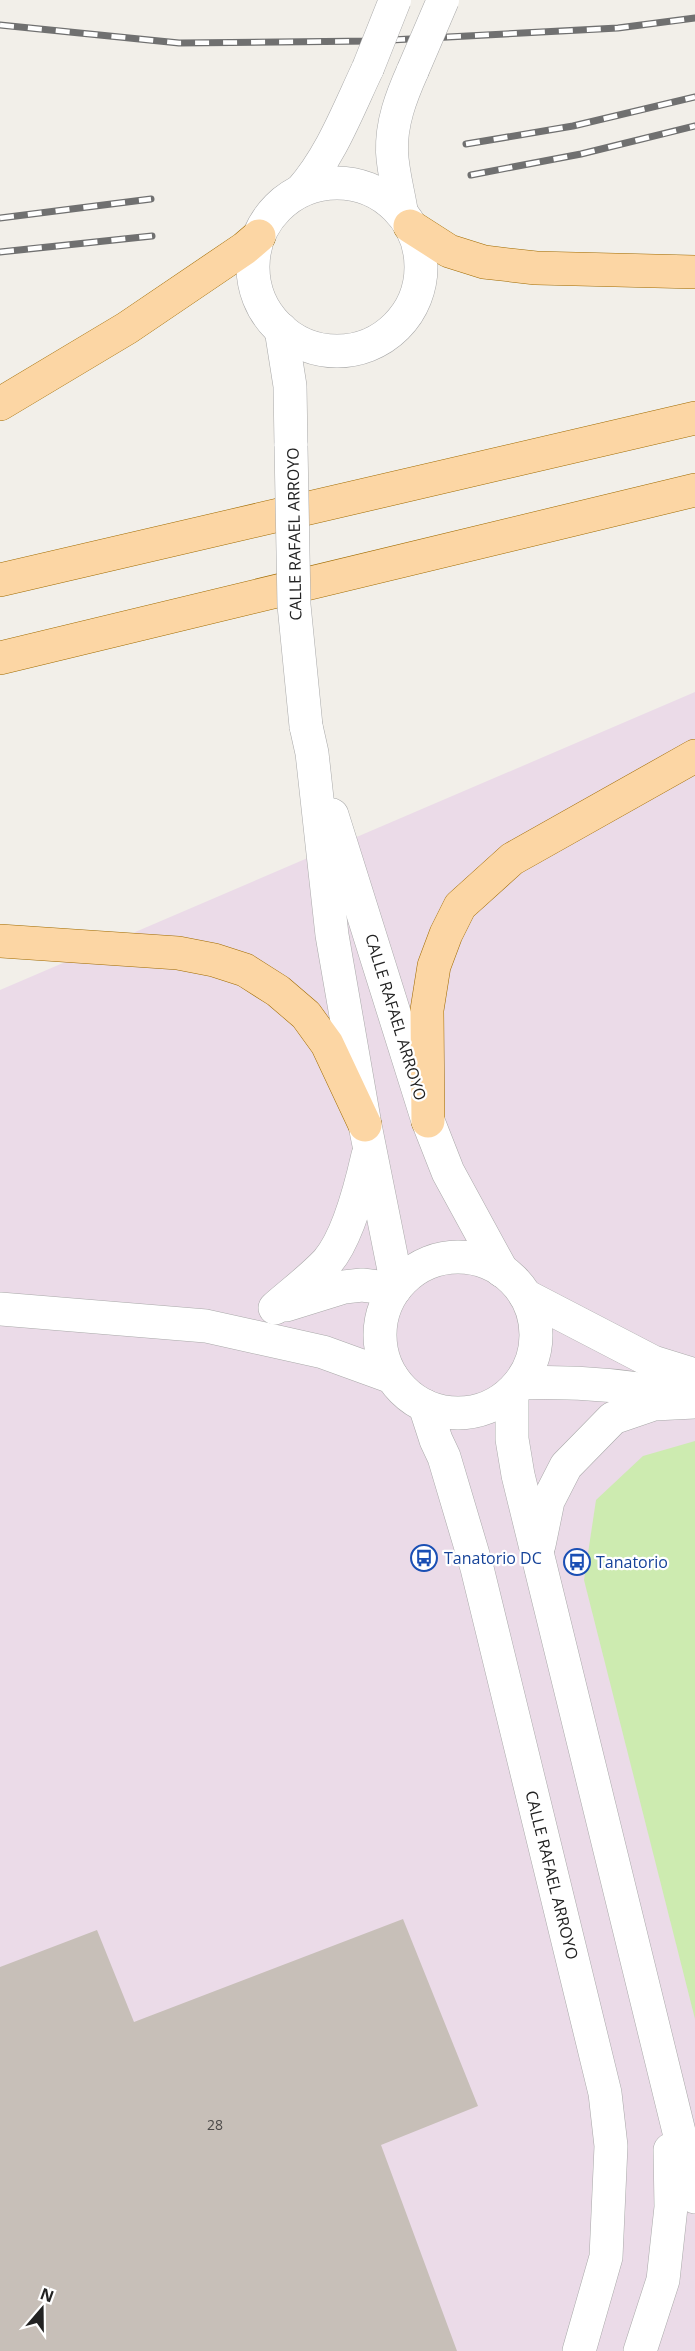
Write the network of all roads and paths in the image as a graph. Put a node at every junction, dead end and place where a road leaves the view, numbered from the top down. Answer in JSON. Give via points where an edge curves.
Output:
{"nodes":[{"id":1,"x":395,"y":0,"type":"edge"},
{"id":2,"x":443,"y":0,"type":"edge"},
{"id":3,"x":300,"y":191,"type":"junction"},
{"id":4,"x":406,"y":219,"type":"junction"},
{"id":5,"x":259,"y":236,"type":"junction"},
{"id":6,"x":695,"y":272,"type":"edge"},
{"id":7,"x":281,"y":329,"type":"junction"},
{"id":8,"x":329,"y":350,"type":"junction"},
{"id":9,"x":0,"y":404,"type":"edge"},
{"id":10,"x":695,"y":418,"type":"edge"},
{"id":11,"x":292,"y":434,"type":"junction"},
{"id":12,"x":695,"y":490,"type":"edge"},
{"id":13,"x":0,"y":580,"type":"edge"},
{"id":14,"x":0,"y":658,"type":"edge"},
{"id":15,"x":309,"y":740,"type":"junction"},
{"id":16,"x":695,"y":756,"type":"edge"},
{"id":17,"x":0,"y":941,"type":"edge"},
{"id":18,"x":428,"y":1121,"type":"junction"},
{"id":19,"x":368,"y":1135,"type":"junction"},
{"id":20,"x":502,"y":1271,"type":"junction"},
{"id":21,"x":396,"y":1287,"type":"junction"},
{"id":22,"x":526,"y":1296,"type":"junction"},
{"id":23,"x":275,"y":1308,"type":"junction"},
{"id":24,"x":0,"y":1309,"type":"edge"},
{"id":25,"x":206,"y":1326,"type":"junction"},
{"id":26,"x":695,"y":1375,"type":"edge"},
{"id":27,"x":392,"y":1377,"type":"junction"},
{"id":28,"x":516,"y":1387,"type":"junction"},
{"id":29,"x":695,"y":1400,"type":"edge"},
{"id":30,"x":425,"y":1406,"type":"junction"},
{"id":31,"x":537,"y":1556,"type":"junction"},
{"id":32,"x":670,"y":2091,"type":"junction"},
{"id":33,"x":695,"y":2197,"type":"edge"},
{"id":34,"x":579,"y":2351,"type":"edge"},
{"id":35,"x":640,"y":2351,"type":"edge"}],
"edges":[{"from":1,"to":3,"type":"street","bridge":true,"via":[[326,156]]},
{"from":2,"to":4,"type":"street","bridge":true,"via":[[401,97],[393,134],[392,152]]},
{"from":3,"to":4,"type":"street","via":[[317,185],[354,184],[388,200]]},
{"from":3,"to":5,"type":"street","via":[[269,218]]},
{"from":4,"to":6,"type":"main road","via":[[448,250],[484,262],[536,268]]},
{"from":4,"to":8,"type":"street","via":[[418,245],[420,275],[412,304],[402,321],[386,335],[349,350]]},
{"from":5,"to":7,"type":"street","via":[[253,260],[255,286],[265,309]]},
{"from":5,"to":9,"type":"main road","via":[[127,328]]},
{"from":7,"to":8,"type":"street","via":[[311,347]]},
{"from":7,"to":11,"type":"street","name":"CALLE RAFAEL ARROYO","via":[[290,386]]},
{"from":8,"to":11,"type":"street","name":"CALLE RAFAEL ARROYO","via":[[301,393]]},
{"from":10,"to":13,"type":"main road"},
{"from":11,"to":15,"type":"street","name":"CALLE RAFAEL ARROYO","bridge":true,"via":[[294,605]]},
{"from":12,"to":14,"type":"main road"},
{"from":15,"to":18,"type":"street","name":"CALLE RAFAEL ARROYO"},
{"from":15,"to":19,"type":"street","name":"CALLE RAFAEL ARROYO","via":[[332,935]]},
{"from":16,"to":18,"type":"main road","via":[[512,859],[460,906],[434,966],[427,1010]]},
{"from":17,"to":19,"type":"main road","via":[[178,953],[245,970],[306,1015],[327,1044]]},
{"from":18,"to":20,"type":"street","name":"CALLE RAFAEL ARROYO","via":[[448,1172]]},
{"from":19,"to":21,"type":"street","name":"CALLE RAFAEL ARROYO"},
{"from":19,"to":23,"type":"street","via":[[361,1189],[337,1248]]},
{"from":20,"to":21,"type":"street","via":[[473,1258],[448,1257],[427,1263]]},
{"from":20,"to":22,"type":"street"},
{"from":21,"to":23,"type":"street","via":[[344,1287]]},
{"from":21,"to":27,"type":"street","via":[[380,1324],[382,1356]]},
{"from":22,"to":26,"type":"street","via":[[652,1362]]},
{"from":22,"to":28,"type":"street","via":[[536,1335],[531,1362]]},
{"from":23,"to":25,"type":"street"},
{"from":24,"to":25,"type":"street"},
{"from":25,"to":27,"type":"street","via":[[323,1352]]},
{"from":27,"to":30,"type":"street","via":[[406,1394]]},
{"from":28,"to":29,"type":"street","via":[[596,1384]]},
{"from":28,"to":30,"type":"street","via":[[494,1403],[470,1412],[443,1412]]},
{"from":28,"to":31,"type":"street","via":[[514,1448]]},
{"from":29,"to":31,"type":"street","via":[[654,1404],[613,1418],[566,1466],[548,1501]]},
{"from":30,"to":34,"type":"street","name":"CALLE RAFAEL ARROYO","via":[[477,1568],[605,2093],[611,2146],[606,2258]]},
{"from":31,"to":32,"type":"street"},
{"from":32,"to":33,"type":"street"},
{"from":32,"to":35,"type":"street","via":[[671,2207],[663,2280]]}]}
